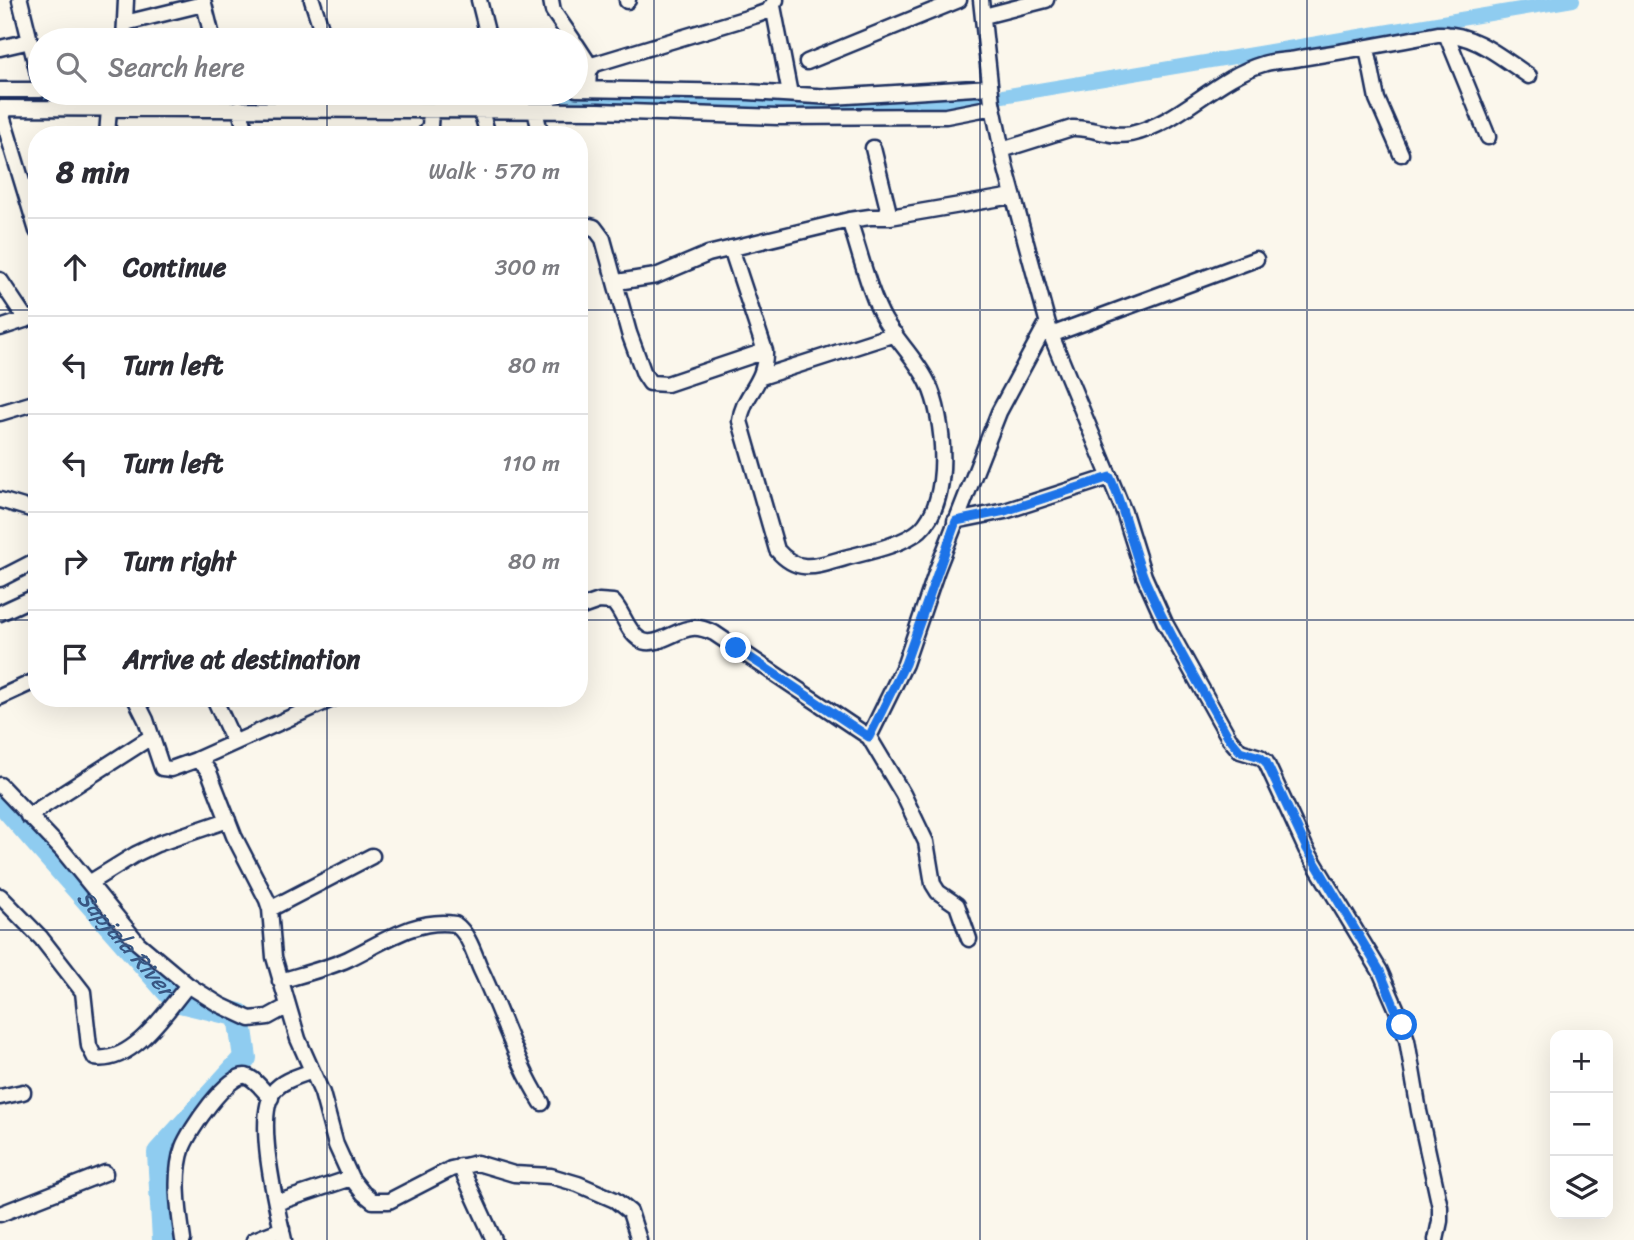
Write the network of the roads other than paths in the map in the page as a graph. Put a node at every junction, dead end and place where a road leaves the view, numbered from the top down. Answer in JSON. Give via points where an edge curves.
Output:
{"nodes":[{"id":1,"x":22,"y":0,"type":"edge"},
{"id":2,"x":126,"y":0,"type":"edge"},
{"id":3,"x":312,"y":0,"type":"edge"},
{"id":4,"x":479,"y":0,"type":"edge"},
{"id":5,"x":551,"y":0,"type":"edge"},
{"id":6,"x":959,"y":0,"type":"edge"},
{"id":7,"x":981,"y":0,"type":"edge"},
{"id":8,"x":1046,"y":0,"type":"edge"},
{"id":9,"x":203,"y":2,"type":"edge"},
{"id":10,"x":775,"y":3,"type":"edge"},
{"id":11,"x":984,"y":16,"type":"junction"},
{"id":12,"x":125,"y":23,"type":"junction"},
{"id":13,"x":125,"y":28,"type":"edge"},
{"id":14,"x":209,"y":28,"type":"edge"},
{"id":15,"x":321,"y":28,"type":"edge"},
{"id":16,"x":486,"y":28,"type":"edge"},
{"id":17,"x":565,"y":28,"type":"edge"},
{"id":18,"x":28,"y":31,"type":"edge"},
{"id":19,"x":1446,"y":34,"type":"junction"},
{"id":20,"x":28,"y":41,"type":"edge"},
{"id":21,"x":0,"y":48,"type":"edge"},
{"id":22,"x":1367,"y":48,"type":"junction"},
{"id":23,"x":807,"y":62,"type":"dead end"},
{"id":24,"x":588,"y":63,"type":"edge"},
{"id":25,"x":591,"y":67,"type":"junction"},
{"id":26,"x":1530,"y":76,"type":"dead end"},
{"id":27,"x":588,"y":77,"type":"edge"},
{"id":28,"x":588,"y":89,"type":"edge"},
{"id":29,"x":0,"y":90,"type":"edge"},
{"id":30,"x":28,"y":93,"type":"edge"},
{"id":31,"x":790,"y":94,"type":"junction"},
{"id":32,"x":991,"y":97,"type":"junction"},
{"id":33,"x":28,"y":99,"type":"edge"},
{"id":34,"x":94,"y":105,"type":"edge"},
{"id":35,"x":166,"y":105,"type":"edge"},
{"id":36,"x":230,"y":105,"type":"edge"},
{"id":37,"x":0,"y":108,"type":"edge"},
{"id":38,"x":109,"y":108,"type":"junction"},
{"id":39,"x":239,"y":108,"type":"junction"},
{"id":40,"x":431,"y":111,"type":"junction"},
{"id":41,"x":481,"y":111,"type":"junction"},
{"id":42,"x":535,"y":111,"type":"junction"},
{"id":43,"x":108,"y":126,"type":"edge"},
{"id":44,"x":244,"y":126,"type":"edge"},
{"id":45,"x":430,"y":126,"type":"edge"},
{"id":46,"x":485,"y":126,"type":"edge"},
{"id":47,"x":539,"y":126,"type":"edge"},
{"id":48,"x":1488,"y":137,"type":"dead end"},
{"id":49,"x":873,"y":148,"type":"dead end"},
{"id":50,"x":1002,"y":150,"type":"junction"},
{"id":51,"x":1401,"y":154,"type":"dead end"},
{"id":52,"x":1013,"y":196,"type":"junction"},
{"id":53,"x":28,"y":201,"type":"edge"},
{"id":54,"x":890,"y":217,"type":"junction"},
{"id":55,"x":849,"y":220,"type":"junction"},
{"id":56,"x":588,"y":227,"type":"edge"},
{"id":57,"x":731,"y":248,"type":"junction"},
{"id":58,"x":1256,"y":259,"type":"dead end"},
{"id":59,"x":0,"y":280,"type":"edge"},
{"id":60,"x":617,"y":282,"type":"junction"},
{"id":61,"x":28,"y":312,"type":"edge"},
{"id":62,"x":28,"y":318,"type":"edge"},
{"id":63,"x":0,"y":328,"type":"edge"},
{"id":64,"x":1049,"y":329,"type":"junction"},
{"id":65,"x":895,"y":334,"type":"junction"},
{"id":66,"x":765,"y":351,"type":"junction"},
{"id":67,"x":761,"y":377,"type":"junction"},
{"id":68,"x":28,"y":405,"type":"edge"},
{"id":69,"x":0,"y":413,"type":"edge"},
{"id":70,"x":1110,"y":477,"type":"junction"},
{"id":71,"x":0,"y":500,"type":"edge"},
{"id":72,"x":28,"y":508,"type":"edge"},
{"id":73,"x":956,"y":521,"type":"junction"},
{"id":74,"x":28,"y":565,"type":"edge"},
{"id":75,"x":0,"y":579,"type":"edge"},
{"id":76,"x":28,"y":600,"type":"edge"},
{"id":77,"x":588,"y":605,"type":"edge"},
{"id":78,"x":0,"y":613,"type":"edge"},
{"id":79,"x":28,"y":684,"type":"edge"},
{"id":80,"x":0,"y":697,"type":"edge"},
{"id":81,"x":140,"y":707,"type":"edge"},
{"id":82,"x":218,"y":707,"type":"edge"},
{"id":83,"x":314,"y":707,"type":"edge"},
{"id":84,"x":151,"y":737,"type":"junction"},
{"id":85,"x":869,"y":737,"type":"junction"},
{"id":86,"x":234,"y":742,"type":"junction"},
{"id":87,"x":197,"y":760,"type":"junction"},
{"id":88,"x":0,"y":785,"type":"edge"},
{"id":89,"x":28,"y":816,"type":"junction"},
{"id":90,"x":228,"y":820,"type":"junction"},
{"id":91,"x":372,"y":856,"type":"dead end"},
{"id":92,"x":89,"y":883,"type":"junction"},
{"id":93,"x":0,"y":896,"type":"edge"},
{"id":94,"x":270,"y":909,"type":"junction"},
{"id":95,"x":970,"y":939,"type":"dead end"},
{"id":96,"x":280,"y":981,"type":"junction"},
{"id":97,"x":185,"y":989,"type":"junction"},
{"id":98,"x":288,"y":1006,"type":"junction"},
{"id":99,"x":312,"y":1071,"type":"junction"},
{"id":100,"x":23,"y":1092,"type":"dead end"},
{"id":101,"x":0,"y":1097,"type":"edge"},
{"id":102,"x":271,"y":1098,"type":"junction"},
{"id":103,"x":542,"y":1103,"type":"dead end"},
{"id":104,"x":460,"y":1166,"type":"junction"},
{"id":105,"x":104,"y":1173,"type":"dead end"},
{"id":106,"x":351,"y":1178,"type":"junction"},
{"id":107,"x":276,"y":1203,"type":"junction"},
{"id":108,"x":0,"y":1214,"type":"edge"},
{"id":109,"x":283,"y":1234,"type":"edge"},
{"id":110,"x":183,"y":1240,"type":"edge"},
{"id":111,"x":254,"y":1240,"type":"edge"},
{"id":112,"x":494,"y":1240,"type":"edge"},
{"id":113,"x":639,"y":1240,"type":"edge"},
{"id":114,"x":1436,"y":1240,"type":"edge"}],
"edges":[{"from":1,"to":18,"type":"street"},
{"from":2,"to":12,"type":"street"},
{"from":3,"to":15,"type":"street"},
{"from":4,"to":16,"type":"street"},
{"from":5,"to":17,"type":"street"},
{"from":6,"to":23,"type":"street"},
{"from":7,"to":11,"type":"street"},
{"from":8,"to":11,"type":"street"},
{"from":9,"to":12,"type":"street"},
{"from":9,"to":14,"type":"street"},
{"from":10,"to":25,"type":"street","via":[[757,15]]},
{"from":10,"to":31,"type":"street"},
{"from":11,"to":32,"type":"street"},
{"from":12,"to":13,"type":"street"},
{"from":19,"to":22,"type":"street"},
{"from":19,"to":26,"type":"street","via":[[1477,42]]},
{"from":19,"to":48,"type":"street"},
{"from":20,"to":21,"type":"street"},
{"from":22,"to":50,"type":"street","via":[[1263,64],[1128,135],[1072,128]]},
{"from":22,"to":51,"type":"street","via":[[1377,99]]},
{"from":24,"to":25,"type":"street"},
{"from":25,"to":27,"type":"street"},
{"from":28,"to":31,"type":"street"},
{"from":29,"to":30,"type":"street"},
{"from":31,"to":32,"type":"street"},
{"from":32,"to":42,"type":"street","via":[[939,116]]},
{"from":32,"to":50,"type":"street"},
{"from":33,"to":37,"type":"street"},
{"from":34,"to":38,"type":"street"},
{"from":35,"to":38,"type":"street"},
{"from":36,"to":39,"type":"street"},
{"from":37,"to":53,"type":"street"},
{"from":38,"to":43,"type":"street"},
{"from":39,"to":40,"type":"street"},
{"from":39,"to":44,"type":"street"},
{"from":40,"to":41,"type":"street"},
{"from":40,"to":45,"type":"street"},
{"from":41,"to":42,"type":"street"},
{"from":41,"to":46,"type":"street"},
{"from":42,"to":47,"type":"street"},
{"from":49,"to":54,"type":"street"},
{"from":50,"to":52,"type":"street"},
{"from":52,"to":54,"type":"street"},
{"from":52,"to":64,"type":"street"},
{"from":54,"to":55,"type":"street"},
{"from":55,"to":57,"type":"street"},
{"from":55,"to":65,"type":"street","via":[[879,308]]},
{"from":56,"to":60,"type":"street","via":[[600,232]]},
{"from":57,"to":60,"type":"street","via":[[656,276]]},
{"from":57,"to":66,"type":"street"},
{"from":58,"to":64,"type":"street"},
{"from":59,"to":61,"type":"street"},
{"from":60,"to":66,"type":"street","via":[[629,333],[650,383],[667,384]]},
{"from":62,"to":63,"type":"street"},
{"from":64,"to":70,"type":"street"},
{"from":64,"to":73,"type":"street","via":[[999,412]]},
{"from":65,"to":67,"type":"street"},
{"from":65,"to":67,"type":"street","via":[[935,400],[940,419],[940,484],[928,521],[918,532],[888,546],[815,566],[786,561],[777,550],[740,421]]},
{"from":66,"to":67,"type":"street"},
{"from":68,"to":69,"type":"street"},
{"from":70,"to":73,"type":"street","via":[[1005,511]]},
{"from":70,"to":114,"type":"street","via":[[1165,622],[1229,738],[1240,751],[1266,762],[1307,849],[1380,971],[1397,1010],[1440,1206]]},
{"from":71,"to":72,"type":"street"},
{"from":73,"to":85,"type":"street","via":[[905,664]]},
{"from":74,"to":75,"type":"street"},
{"from":76,"to":78,"type":"street"},
{"from":77,"to":85,"type":"street","via":[[613,602],[638,639],[646,642],[691,628],[714,633]]},
{"from":79,"to":80,"type":"street"},
{"from":81,"to":84,"type":"street"},
{"from":82,"to":86,"type":"street"},
{"from":83,"to":86,"type":"street"},
{"from":84,"to":87,"type":"street","via":[[162,768]]},
{"from":84,"to":89,"type":"street"},
{"from":85,"to":95,"type":"street","via":[[926,842],[933,884],[957,905]]},
{"from":86,"to":87,"type":"street"},
{"from":87,"to":90,"type":"street","via":[[209,772]]},
{"from":88,"to":89,"type":"street"},
{"from":89,"to":92,"type":"street"},
{"from":90,"to":92,"type":"street","via":[[158,844]]},
{"from":90,"to":94,"type":"street"},
{"from":91,"to":94,"type":"street"},
{"from":92,"to":97,"type":"street","via":[[138,943]]},
{"from":93,"to":97,"type":"street","via":[[83,992],[89,1046],[95,1058],[122,1054],[142,1039]]},
{"from":94,"to":96,"type":"street","via":[[271,944]]},
{"from":96,"to":98,"type":"street"},
{"from":96,"to":103,"type":"street","via":[[346,960],[430,923],[455,924],[466,935],[527,1079]]},
{"from":97,"to":98,"type":"street","via":[[250,1019],[268,1017]]},
{"from":98,"to":99,"type":"street"},
{"from":99,"to":102,"type":"street","via":[[285,1082]]},
{"from":99,"to":106,"type":"street"},
{"from":100,"to":101,"type":"street"},
{"from":102,"to":107,"type":"street","via":[[267,1148]]},
{"from":102,"to":110,"type":"street","via":[[250,1077],[236,1078],[190,1136],[179,1172]]},
{"from":104,"to":106,"type":"street","via":[[380,1203],[363,1193]]},
{"from":104,"to":112,"type":"street"},
{"from":104,"to":113,"type":"street","via":[[477,1163],[578,1184],[623,1204]]},
{"from":105,"to":108,"type":"street"},
{"from":106,"to":107,"type":"street"},
{"from":107,"to":109,"type":"street"},
{"from":109,"to":111,"type":"street"}]}
